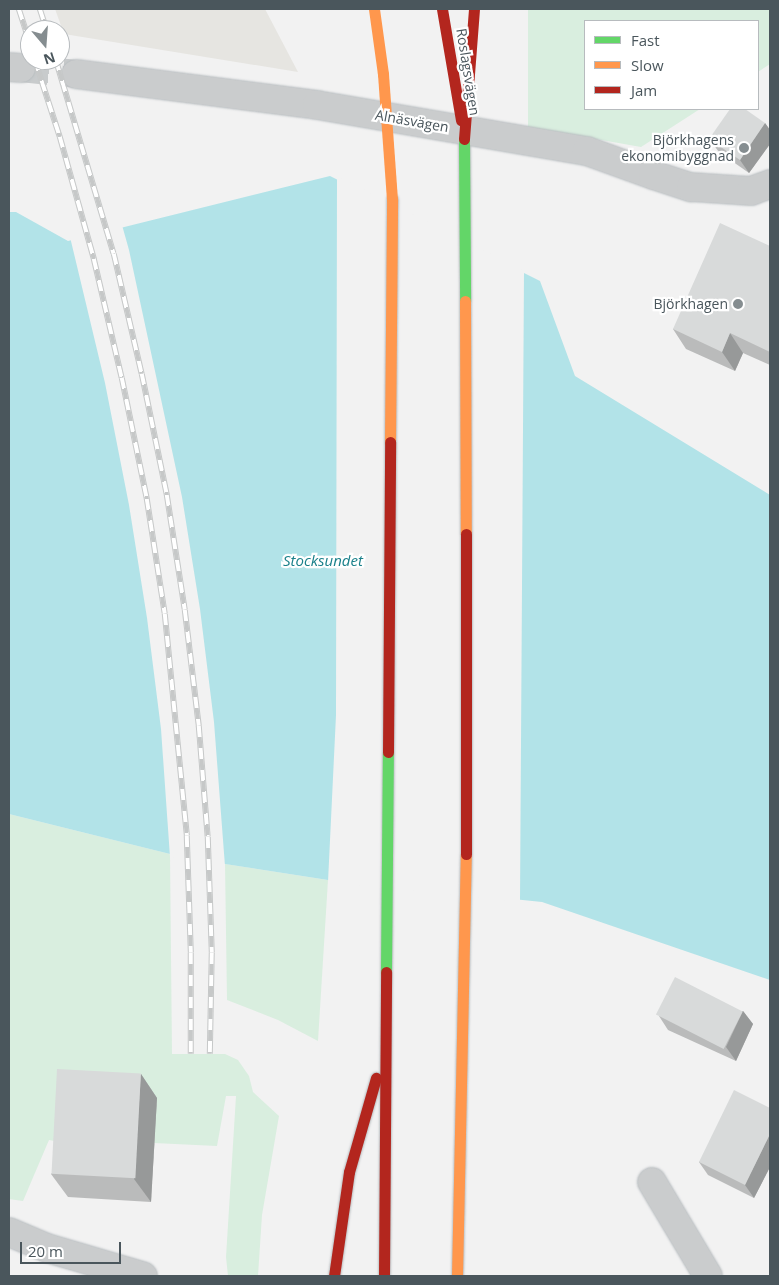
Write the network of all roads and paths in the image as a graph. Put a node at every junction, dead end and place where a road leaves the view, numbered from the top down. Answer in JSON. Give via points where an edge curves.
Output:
{"nodes":[{"id":1,"x":374,"y":9,"type":"edge"},
{"id":2,"x":442,"y":9,"type":"edge"},
{"id":3,"x":474,"y":9,"type":"edge"},
{"id":4,"x":76,"y":74,"type":"tunnel mouth"},
{"id":5,"x":464,"y":139,"type":"junction"},
{"id":6,"x":770,"y":184,"type":"edge"},
{"id":7,"x":385,"y":1048,"type":"junction"},
{"id":8,"x":460,"y":1177,"type":"junction"},
{"id":9,"x":652,"y":1182,"type":"dead end"},
{"id":10,"x":9,"y":1232,"type":"edge"},
{"id":11,"x":469,"y":1247,"type":"dead end"},
{"id":12,"x":143,"y":1276,"type":"edge"},
{"id":13,"x":334,"y":1276,"type":"edge"},
{"id":14,"x":384,"y":1276,"type":"edge"},
{"id":15,"x":457,"y":1276,"type":"edge"},
{"id":16,"x":708,"y":1276,"type":"edge"}],
"edges":[{"from":1,"to":7,"type":"main road","bridge":true,"via":[[384,83],[393,251]]},
{"from":2,"to":5,"type":"main road","name":"Roslagsvägen","bridge":true},
{"from":3,"to":5,"type":"main road","bridge":true},
{"from":4,"to":6,"type":"street","name":"Alnäsvägen","via":[[317,105],[587,151],[692,187],[751,191]]},
{"from":5,"to":8,"type":"main road","via":[[468,805]]},
{"from":7,"to":13,"type":"main road","via":[[349,1172]]},
{"from":7,"to":14,"type":"main road"},
{"from":8,"to":11,"type":"main road"},
{"from":8,"to":15,"type":"main road"},
{"from":9,"to":16,"type":"street"},
{"from":10,"to":12,"type":"street","via":[[47,1248]]}]}
